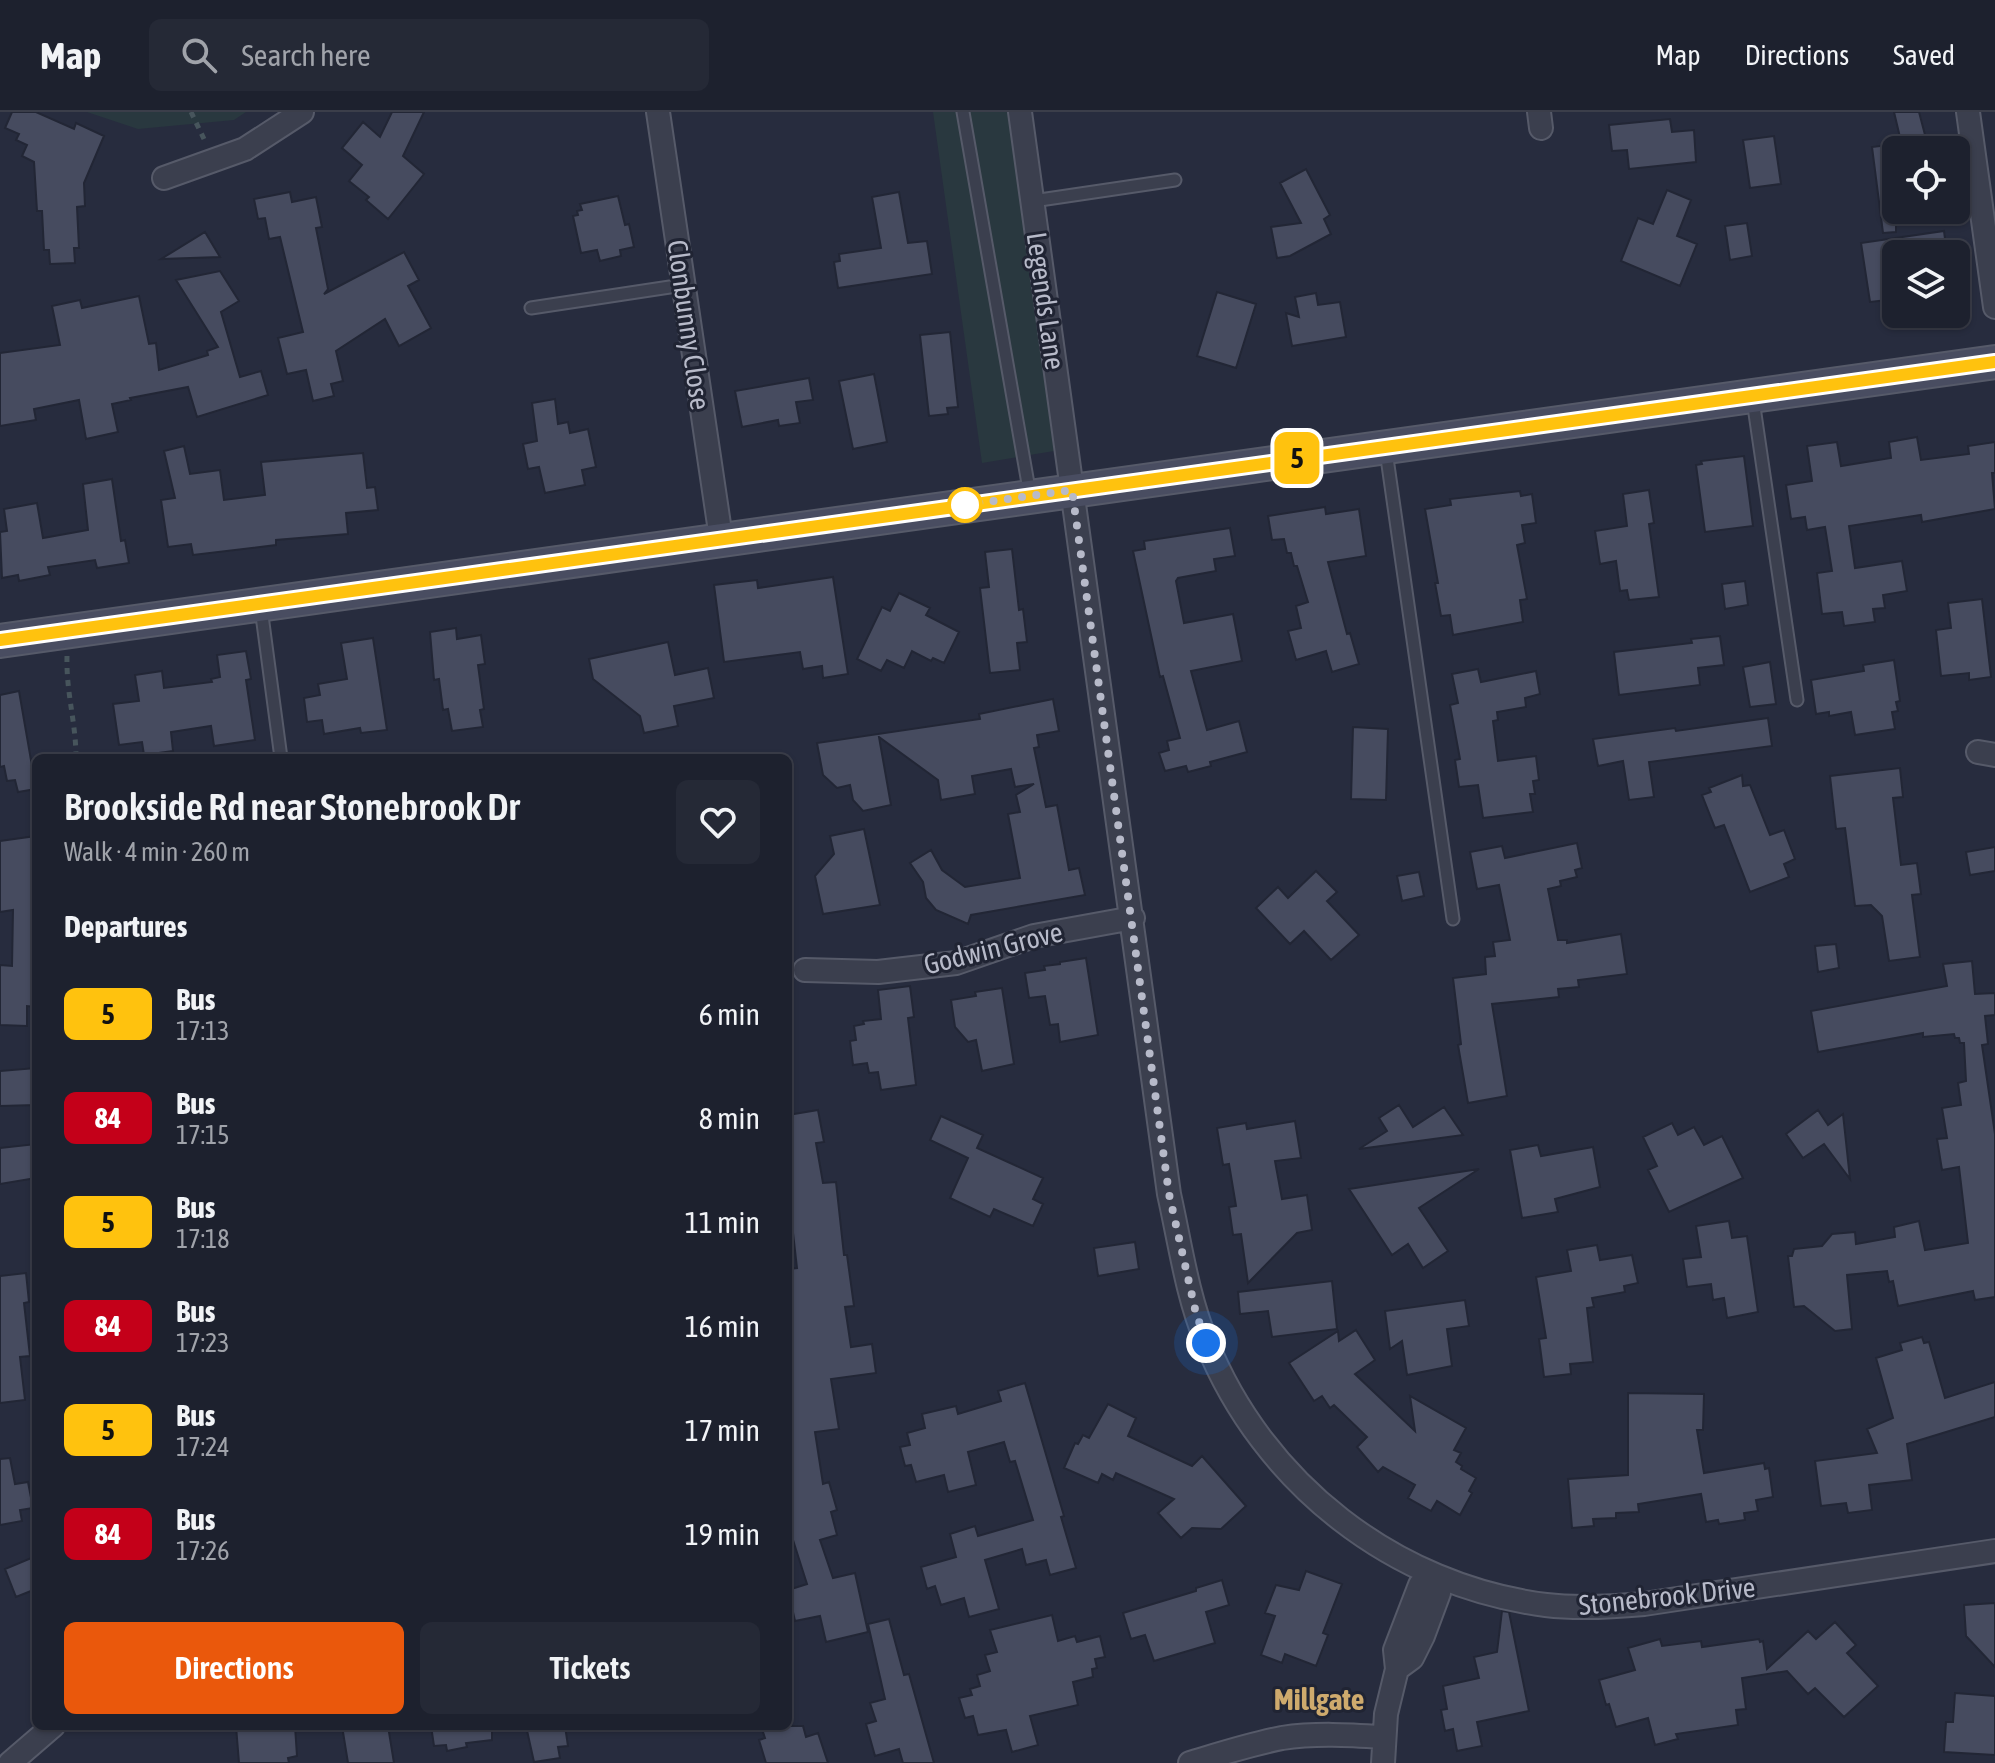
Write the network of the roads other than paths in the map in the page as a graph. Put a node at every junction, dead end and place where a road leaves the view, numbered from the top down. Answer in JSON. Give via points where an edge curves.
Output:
{"nodes":[{"id":1,"x":302,"y":112,"type":"edge"},
{"id":2,"x":658,"y":112,"type":"edge"},
{"id":3,"x":963,"y":112,"type":"edge"},
{"id":4,"x":1020,"y":112,"type":"edge"},
{"id":5,"x":1968,"y":112,"type":"edge"},
{"id":6,"x":164,"y":178,"type":"dead end"},
{"id":7,"x":1175,"y":180,"type":"dead end"},
{"id":8,"x":1033,"y":201,"type":"junction"},
{"id":9,"x":683,"y":285,"type":"junction"},
{"id":10,"x":1995,"y":307,"type":"edge"},
{"id":11,"x":531,"y":308,"type":"dead end"},
{"id":12,"x":1995,"y":362,"type":"edge"},
{"id":13,"x":1752,"y":396,"type":"junction"},
{"id":14,"x":1385,"y":446,"type":"junction"},
{"id":15,"x":1072,"y":490,"type":"junction"},
{"id":16,"x":1030,"y":495,"type":"junction"},
{"id":17,"x":721,"y":538,"type":"junction"},
{"id":18,"x":261,"y":603,"type":"junction"},
{"id":19,"x":0,"y":641,"type":"edge"},
{"id":20,"x":1797,"y":700,"type":"dead end"},
{"id":21,"x":280,"y":754,"type":"edge"},
{"id":22,"x":1133,"y":918,"type":"junction"},
{"id":23,"x":1453,"y":919,"type":"dead end"},
{"id":24,"x":805,"y":970,"type":"dead end"},
{"id":25,"x":1995,"y":1551,"type":"edge"},
{"id":26,"x":1435,"y":1576,"type":"junction"},
{"id":27,"x":48,"y":1730,"type":"edge"},
{"id":28,"x":1383,"y":1737,"type":"junction"},
{"id":29,"x":10,"y":1763,"type":"edge"},
{"id":30,"x":1190,"y":1763,"type":"edge"},
{"id":31,"x":1383,"y":1763,"type":"edge"}],
"edges":[{"from":1,"to":6,"type":"street","via":[[245,149]]},
{"from":2,"to":9,"type":"street","name":"Clonbunny Close"},
{"from":3,"to":16,"type":"lane"},
{"from":4,"to":8,"type":"street","name":"Legends Lane"},
{"from":5,"to":10,"type":"street"},
{"from":7,"to":8,"type":"lane"},
{"from":8,"to":15,"type":"street","name":"Legends Lane"},
{"from":9,"to":11,"type":"lane"},
{"from":9,"to":17,"type":"street","name":"Clonbunny Close"},
{"from":12,"to":13,"type":"street"},
{"from":13,"to":14,"type":"street"},
{"from":13,"to":20,"type":"lane"},
{"from":14,"to":15,"type":"street"},
{"from":14,"to":23,"type":"lane"},
{"from":15,"to":16,"type":"street"},
{"from":15,"to":22,"type":"street","name":"Stonebrook Drive"},
{"from":16,"to":17,"type":"street"},
{"from":17,"to":18,"type":"street"},
{"from":18,"to":19,"type":"street"},
{"from":18,"to":21,"type":"lane"},
{"from":22,"to":24,"type":"street","name":"Godwin Grove","via":[[1034,936],[956,963],[878,972]]},
{"from":22,"to":26,"type":"street","name":"Stonebrook Drive","via":[[1169,1194],[1206,1343],[1251,1425],[1305,1489],[1357,1533]]},
{"from":25,"to":26,"type":"street","name":"Stonebrook Drive","via":[[1601,1608],[1509,1599]]},
{"from":26,"to":28,"type":"street","via":[[1439,1593],[1412,1658],[1397,1669]]},
{"from":27,"to":29,"type":"street"},
{"from":28,"to":30,"type":"street","via":[[1298,1736]]},
{"from":28,"to":31,"type":"street"}]}
